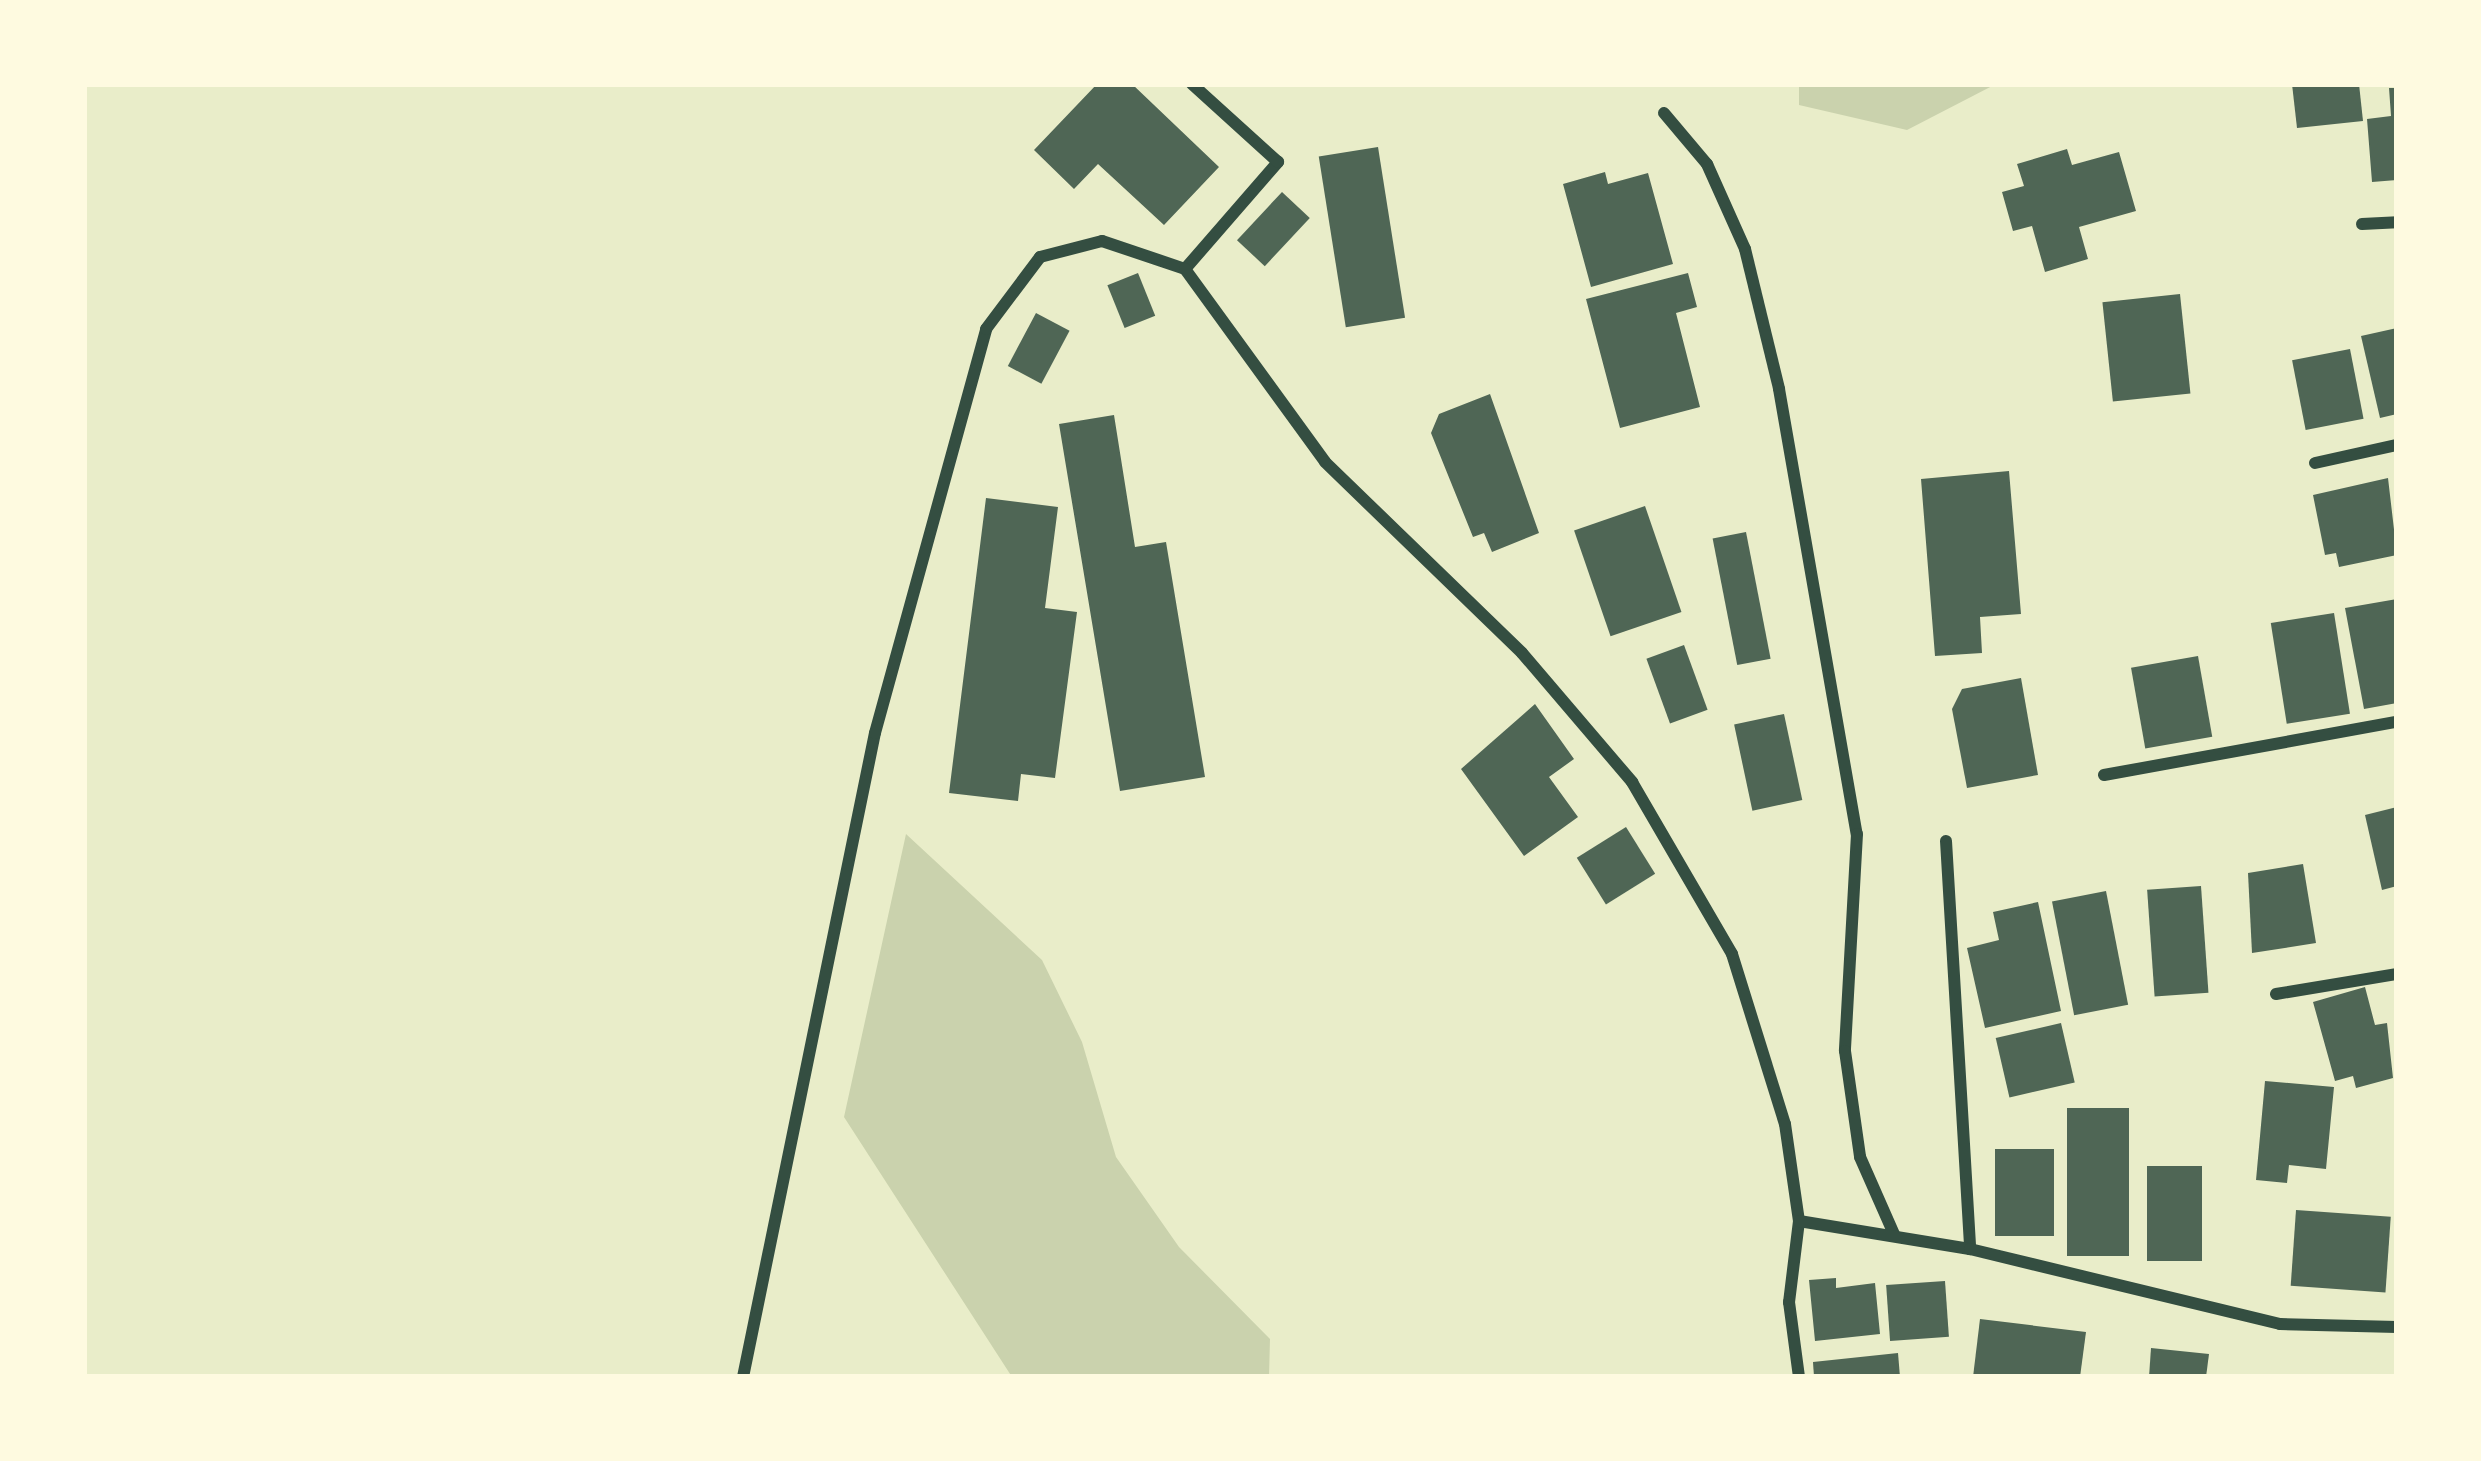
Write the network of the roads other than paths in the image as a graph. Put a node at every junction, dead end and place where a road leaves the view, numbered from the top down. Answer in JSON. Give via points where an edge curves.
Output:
{"nodes":[{"id":1,"x":1192,"y":84,"type":"edge"},
{"id":2,"x":1664,"y":113,"type":"dead end"},
{"id":3,"x":2397,"y":222,"type":"edge"},
{"id":4,"x":2362,"y":224,"type":"dead end"},
{"id":5,"x":1185,"y":269,"type":"junction"},
{"id":6,"x":2397,"y":445,"type":"edge"},
{"id":7,"x":2315,"y":463,"type":"dead end"},
{"id":8,"x":2397,"y":722,"type":"edge"},
{"id":9,"x":2104,"y":775,"type":"dead end"},
{"id":10,"x":1946,"y":841,"type":"dead end"},
{"id":11,"x":2397,"y":974,"type":"edge"},
{"id":12,"x":2276,"y":994,"type":"dead end"},
{"id":13,"x":1799,"y":1221,"type":"junction"},
{"id":14,"x":1894,"y":1234,"type":"junction"},
{"id":15,"x":1970,"y":1249,"type":"junction"},
{"id":16,"x":2397,"y":1327,"type":"edge"},
{"id":17,"x":743,"y":1377,"type":"edge"},
{"id":18,"x":1799,"y":1377,"type":"edge"}],
"edges":[{"from":1,"to":5,"type":"street","via":[[1278,162]]},
{"from":2,"to":14,"type":"street","via":[[1707,164],[1745,249],[1779,389],[1857,834],[1845,1051],[1860,1157]]},
{"from":3,"to":4,"type":"street"},
{"from":5,"to":13,"type":"street","via":[[1325,462],[1522,653],[1632,782],[1732,954],[1785,1124]]},
{"from":5,"to":17,"type":"street","via":[[1131,245],[1076,243],[1040,257],[986,328],[875,733]]},
{"from":6,"to":7,"type":"street"},
{"from":8,"to":9,"type":"street"},
{"from":10,"to":15,"type":"street"},
{"from":11,"to":12,"type":"street"},
{"from":13,"to":14,"type":"street"},
{"from":13,"to":18,"type":"street","via":[[1790,1302]]},
{"from":14,"to":15,"type":"street"},
{"from":15,"to":16,"type":"street","via":[[2280,1324]]}]}
